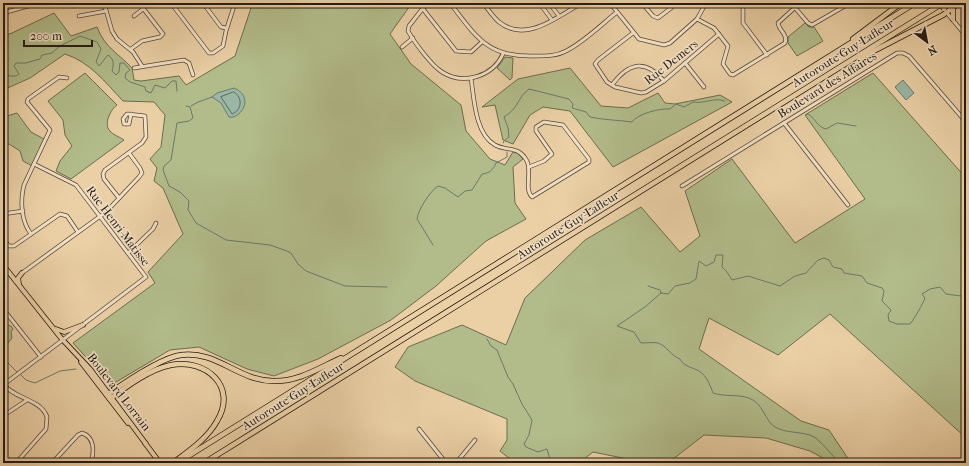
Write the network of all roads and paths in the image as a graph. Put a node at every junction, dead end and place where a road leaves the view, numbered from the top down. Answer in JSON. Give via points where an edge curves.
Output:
{"nodes":[{"id":1,"x":39,"y":3,"type":"edge"},
{"id":2,"x":104,"y":3,"type":"edge"},
{"id":3,"x":139,"y":3,"type":"edge"},
{"id":4,"x":171,"y":3,"type":"edge"},
{"id":5,"x":203,"y":3,"type":"edge"},
{"id":6,"x":234,"y":3,"type":"edge"},
{"id":7,"x":427,"y":3,"type":"edge"},
{"id":8,"x":450,"y":3,"type":"edge"},
{"id":9,"x":483,"y":3,"type":"edge"},
{"id":10,"x":544,"y":3,"type":"edge"},
{"id":11,"x":549,"y":3,"type":"edge"},
{"id":12,"x":581,"y":3,"type":"edge"},
{"id":13,"x":610,"y":3,"type":"edge"},
{"id":14,"x":642,"y":3,"type":"edge"},
{"id":15,"x":674,"y":3,"type":"edge"},
{"id":16,"x":706,"y":3,"type":"edge"},
{"id":17,"x":743,"y":3,"type":"edge"},
{"id":18,"x":791,"y":3,"type":"edge"},
{"id":19,"x":800,"y":3,"type":"edge"},
{"id":20,"x":850,"y":3,"type":"edge"},
{"id":21,"x":901,"y":3,"type":"edge"},
{"id":22,"x":915,"y":3,"type":"edge"},
{"id":23,"x":939,"y":3,"type":"edge"},
{"id":24,"x":943,"y":3,"type":"edge"},
{"id":25,"x":959,"y":3,"type":"edge"},
{"id":26,"x":846,"y":4,"type":"edge"},
{"id":27,"x":795,"y":7,"type":"junction"},
{"id":28,"x":953,"y":8,"type":"junction"},
{"id":29,"x":143,"y":9,"type":"junction"},
{"id":30,"x":423,"y":9,"type":"junction"},
{"id":31,"x":106,"y":11,"type":"junction"},
{"id":32,"x":946,"y":11,"type":"junction"},
{"id":33,"x":618,"y":12,"type":"junction"},
{"id":34,"x":3,"y":13,"type":"edge"},
{"id":35,"x":79,"y":16,"type":"dead end"},
{"id":36,"x":134,"y":16,"type":"dead end"},
{"id":37,"x":559,"y":16,"type":"junction"},
{"id":38,"x":697,"y":19,"type":"junction"},
{"id":39,"x":953,"y":19,"type":"junction"},
{"id":40,"x":552,"y":20,"type":"junction"},
{"id":41,"x":226,"y":28,"type":"junction"},
{"id":42,"x":633,"y":33,"type":"junction"},
{"id":43,"x":719,"y":34,"type":"junction"},
{"id":44,"x":966,"y":36,"type":"edge"},
{"id":45,"x":413,"y":38,"type":"junction"},
{"id":46,"x":482,"y":42,"type":"junction"},
{"id":47,"x":402,"y":47,"type":"dead end"},
{"id":48,"x":131,"y":49,"type":"junction"},
{"id":49,"x":834,"y":53,"type":"junction"},
{"id":50,"x":503,"y":54,"type":"junction"},
{"id":51,"x":767,"y":55,"type":"junction"},
{"id":52,"x":685,"y":63,"type":"junction"},
{"id":53,"x":142,"y":66,"type":"junction"},
{"id":54,"x":134,"y":68,"type":"dead end"},
{"id":55,"x":837,"y":69,"type":"junction"},
{"id":56,"x":194,"y":75,"type":"dead end"},
{"id":57,"x":67,"y":78,"type":"dead end"},
{"id":58,"x":471,"y":78,"type":"junction"},
{"id":59,"x":664,"y":81,"type":"junction"},
{"id":60,"x":612,"y":85,"type":"junction"},
{"id":61,"x":704,"y":87,"type":"dead end"},
{"id":62,"x":131,"y":114,"type":"dead end"},
{"id":63,"x":966,"y":122,"type":"edge"},
{"id":64,"x":784,"y":123,"type":"junction"},
{"id":65,"x":129,"y":153,"type":"junction"},
{"id":66,"x":34,"y":164,"type":"junction"},
{"id":67,"x":529,"y":167,"type":"junction"},
{"id":68,"x":682,"y":186,"type":"dead end"},
{"id":69,"x":119,"y":198,"type":"junction"},
{"id":70,"x":848,"y":205,"type":"dead end"},
{"id":71,"x":23,"y":210,"type":"junction"},
{"id":72,"x":3,"y":214,"type":"edge"},
{"id":73,"x":100,"y":216,"type":"junction"},
{"id":74,"x":156,"y":223,"type":"dead end"},
{"id":75,"x":78,"y":232,"type":"junction"},
{"id":76,"x":31,"y":234,"type":"junction"},
{"id":77,"x":3,"y":239,"type":"edge"},
{"id":78,"x":128,"y":253,"type":"junction"},
{"id":79,"x":3,"y":265,"type":"edge"},
{"id":80,"x":22,"y":273,"type":"junction"},
{"id":81,"x":10,"y":274,"type":"junction"},
{"id":82,"x":19,"y":285,"type":"junction"},
{"id":83,"x":4,"y":310,"type":"edge"},
{"id":84,"x":83,"y":325,"type":"junction"},
{"id":85,"x":53,"y":328,"type":"junction"},
{"id":86,"x":64,"y":341,"type":"junction"},
{"id":87,"x":369,"y":343,"type":"junction"},
{"id":88,"x":41,"y":357,"type":"junction"},
{"id":89,"x":3,"y":385,"type":"edge"},
{"id":90,"x":109,"y":396,"type":"junction"},
{"id":91,"x":27,"y":400,"type":"junction"},
{"id":92,"x":3,"y":416,"type":"edge"},
{"id":93,"x":419,"y":429,"type":"dead end"},
{"id":94,"x":475,"y":440,"type":"dead end"},
{"id":95,"x":16,"y":463,"type":"edge"},
{"id":96,"x":52,"y":463,"type":"edge"},
{"id":97,"x":92,"y":463,"type":"edge"},
{"id":98,"x":160,"y":463,"type":"edge"},
{"id":99,"x":173,"y":463,"type":"edge"},
{"id":100,"x":176,"y":463,"type":"edge"},
{"id":101,"x":204,"y":463,"type":"edge"},
{"id":102,"x":446,"y":463,"type":"edge"},
{"id":103,"x":456,"y":463,"type":"edge"},
{"id":104,"x":694,"y":463,"type":"edge"},
{"id":105,"x":704,"y":463,"type":"edge"}],
"edges":[{"from":1,"to":34,"type":"street"},
{"from":2,"to":31,"type":"street"},
{"from":3,"to":29,"type":"street"},
{"from":4,"to":41,"type":"street","via":[[212,54],[223,46]]},
{"from":5,"to":41,"type":"street","via":[[221,27]]},
{"from":6,"to":41,"type":"street"},
{"from":7,"to":30,"type":"street"},
{"from":8,"to":46,"type":"street"},
{"from":9,"to":40,"type":"street","via":[[500,22],[514,30],[531,30]]},
{"from":10,"to":40,"type":"street","via":[[543,8]]},
{"from":11,"to":37,"type":"street"},
{"from":12,"to":37,"type":"street"},
{"from":13,"to":33,"type":"street"},
{"from":14,"to":15,"type":"street","via":[[658,18],[672,8]]},
{"from":16,"to":38,"type":"street"},
{"from":17,"to":51,"type":"street","via":[[743,23]]},
{"from":18,"to":27,"type":"street"},
{"from":19,"to":27,"type":"street"},
{"from":20,"to":26,"type":"street"},
{"from":21,"to":49,"type":"highway"},
{"from":22,"to":49,"type":"highway","name":"Autoroute Guy-Lafleur"},
{"from":23,"to":32,"type":"main road","bridge":true},
{"from":24,"to":55,"type":"highway","name":"Autoroute Guy-Lafleur"},
{"from":25,"to":28,"type":"highway"},
{"from":26,"to":27,"type":"street","via":[[812,25]]},
{"from":27,"to":51,"type":"street","via":[[778,23],[786,36],[786,43]]},
{"from":28,"to":32,"type":"highway"},
{"from":28,"to":39,"type":"highway"},
{"from":29,"to":36,"type":"street"},
{"from":29,"to":48,"type":"street","via":[[163,36],[142,41]]},
{"from":30,"to":45,"type":"street","via":[[409,28]]},
{"from":30,"to":46,"type":"street","via":[[457,52],[471,52]]},
{"from":31,"to":35,"type":"street"},
{"from":31,"to":48,"type":"street","via":[[112,32]]},
{"from":32,"to":39,"type":"street"},
{"from":32,"to":55,"type":"highway"},
{"from":33,"to":42,"type":"street"},
{"from":33,"to":50,"type":"street","via":[[564,52],[526,57]]},
{"from":37,"to":40,"type":"street"},
{"from":38,"to":42,"type":"street","via":[[670,43],[664,45],[641,40]]},
{"from":38,"to":43,"type":"street"},
{"from":39,"to":44,"type":"street"},
{"from":42,"to":60,"type":"street","via":[[596,63],[597,68]]},
{"from":43,"to":51,"type":"street","via":[[728,46],[723,64],[730,74]]},
{"from":43,"to":52,"type":"street","name":"Rue Demers"},
{"from":45,"to":47,"type":"street"},
{"from":45,"to":58,"type":"street","via":[[442,72],[455,78]]},
{"from":46,"to":50,"type":"street"},
{"from":48,"to":53,"type":"street"},
{"from":49,"to":87,"type":"highway","name":"Autoroute Guy-Lafleur"},
{"from":50,"to":58,"type":"street","via":[[492,70]]},
{"from":52,"to":59,"type":"street","name":"Rue Demers"},
{"from":52,"to":61,"type":"street"},
{"from":53,"to":54,"type":"street"},
{"from":53,"to":56,"type":"street","via":[[184,60],[189,63]]},
{"from":55,"to":101,"type":"highway","name":"Autoroute Guy-Lafleur"},
{"from":57,"to":66,"type":"street","via":[[59,77],[28,100],[28,104],[50,130]]},
{"from":58,"to":67,"type":"street","via":[[479,127],[494,145],[521,154]]},
{"from":59,"to":60,"type":"street","name":"Rue Demers","via":[[641,93]]},
{"from":59,"to":60,"type":"street","via":[[656,71],[632,66]]},
{"from":62,"to":65,"type":"street","via":[[146,116],[146,137]]},
{"from":63,"to":64,"type":"street","name":"Boulevard des Affaires","via":[[910,57],[900,53]]},
{"from":64,"to":68,"type":"street","name":"Boulevard des Affaires"},
{"from":64,"to":70,"type":"street"},
{"from":65,"to":69,"type":"street","via":[[142,173]]},
{"from":65,"to":69,"type":"street","via":[[103,174]]},
{"from":66,"to":71,"type":"street","via":[[22,193]]},
{"from":66,"to":73,"type":"street","name":"Rue Henri-Matisse","via":[[76,185]]},
{"from":67,"to":67,"type":"street","via":[[529,193],[532,197],[589,162],[589,159],[563,126],[544,122],[536,127],[536,131],[552,154],[544,161]]},
{"from":69,"to":73,"type":"street"},
{"from":71,"to":72,"type":"street"},
{"from":71,"to":76,"type":"street","via":[[25,225]]},
{"from":73,"to":75,"type":"street"},
{"from":73,"to":78,"type":"street","name":"Rue Henri-Matisse"},
{"from":74,"to":78,"type":"street"},
{"from":75,"to":76,"type":"street","via":[[67,216],[62,214]]},
{"from":75,"to":80,"type":"street"},
{"from":76,"to":77,"type":"street","via":[[13,247]]},
{"from":78,"to":84,"type":"street","name":"Rue Henri-Matisse","via":[[146,277]]},
{"from":79,"to":81,"type":"main road","name":"Boulevard Lorrain"},
{"from":80,"to":81,"type":"main road"},
{"from":80,"to":82,"type":"main road","via":[[18,278]]},
{"from":81,"to":82,"type":"main road","name":"Boulevard Lorrain"},
{"from":82,"to":85,"type":"main road","name":"Boulevard Lorrain"},
{"from":83,"to":88,"type":"street"},
{"from":84,"to":85,"type":"main road","via":[[64,332]]},
{"from":84,"to":86,"type":"street"},
{"from":85,"to":86,"type":"main road","name":"Boulevard Lorrain"},
{"from":86,"to":88,"type":"street"},
{"from":86,"to":90,"type":"main road","name":"Boulevard Lorrain","via":[[86,363]]},
{"from":87,"to":90,"type":"highway","via":[[308,374],[280,381],[254,378],[207,357],[191,354],[177,356],[160,362]]},
{"from":87,"to":100,"type":"highway","name":"Autoroute Guy-Lafleur"},
{"from":88,"to":89,"type":"street"},
{"from":89,"to":91,"type":"street"},
{"from":90,"to":98,"type":"main road","name":"Boulevard Lorrain"},
{"from":90,"to":99,"type":"highway","via":[[156,370],[173,364],[196,365],[214,376],[223,396],[220,417],[204,438]]},
{"from":91,"to":92,"type":"street"},
{"from":91,"to":95,"type":"street","via":[[45,411],[48,424]]},
{"from":93,"to":102,"type":"street"},
{"from":94,"to":103,"type":"street"},
{"from":96,"to":97,"type":"street","via":[[82,433],[93,445]]},
{"from":104,"to":105,"type":"street"}]}
